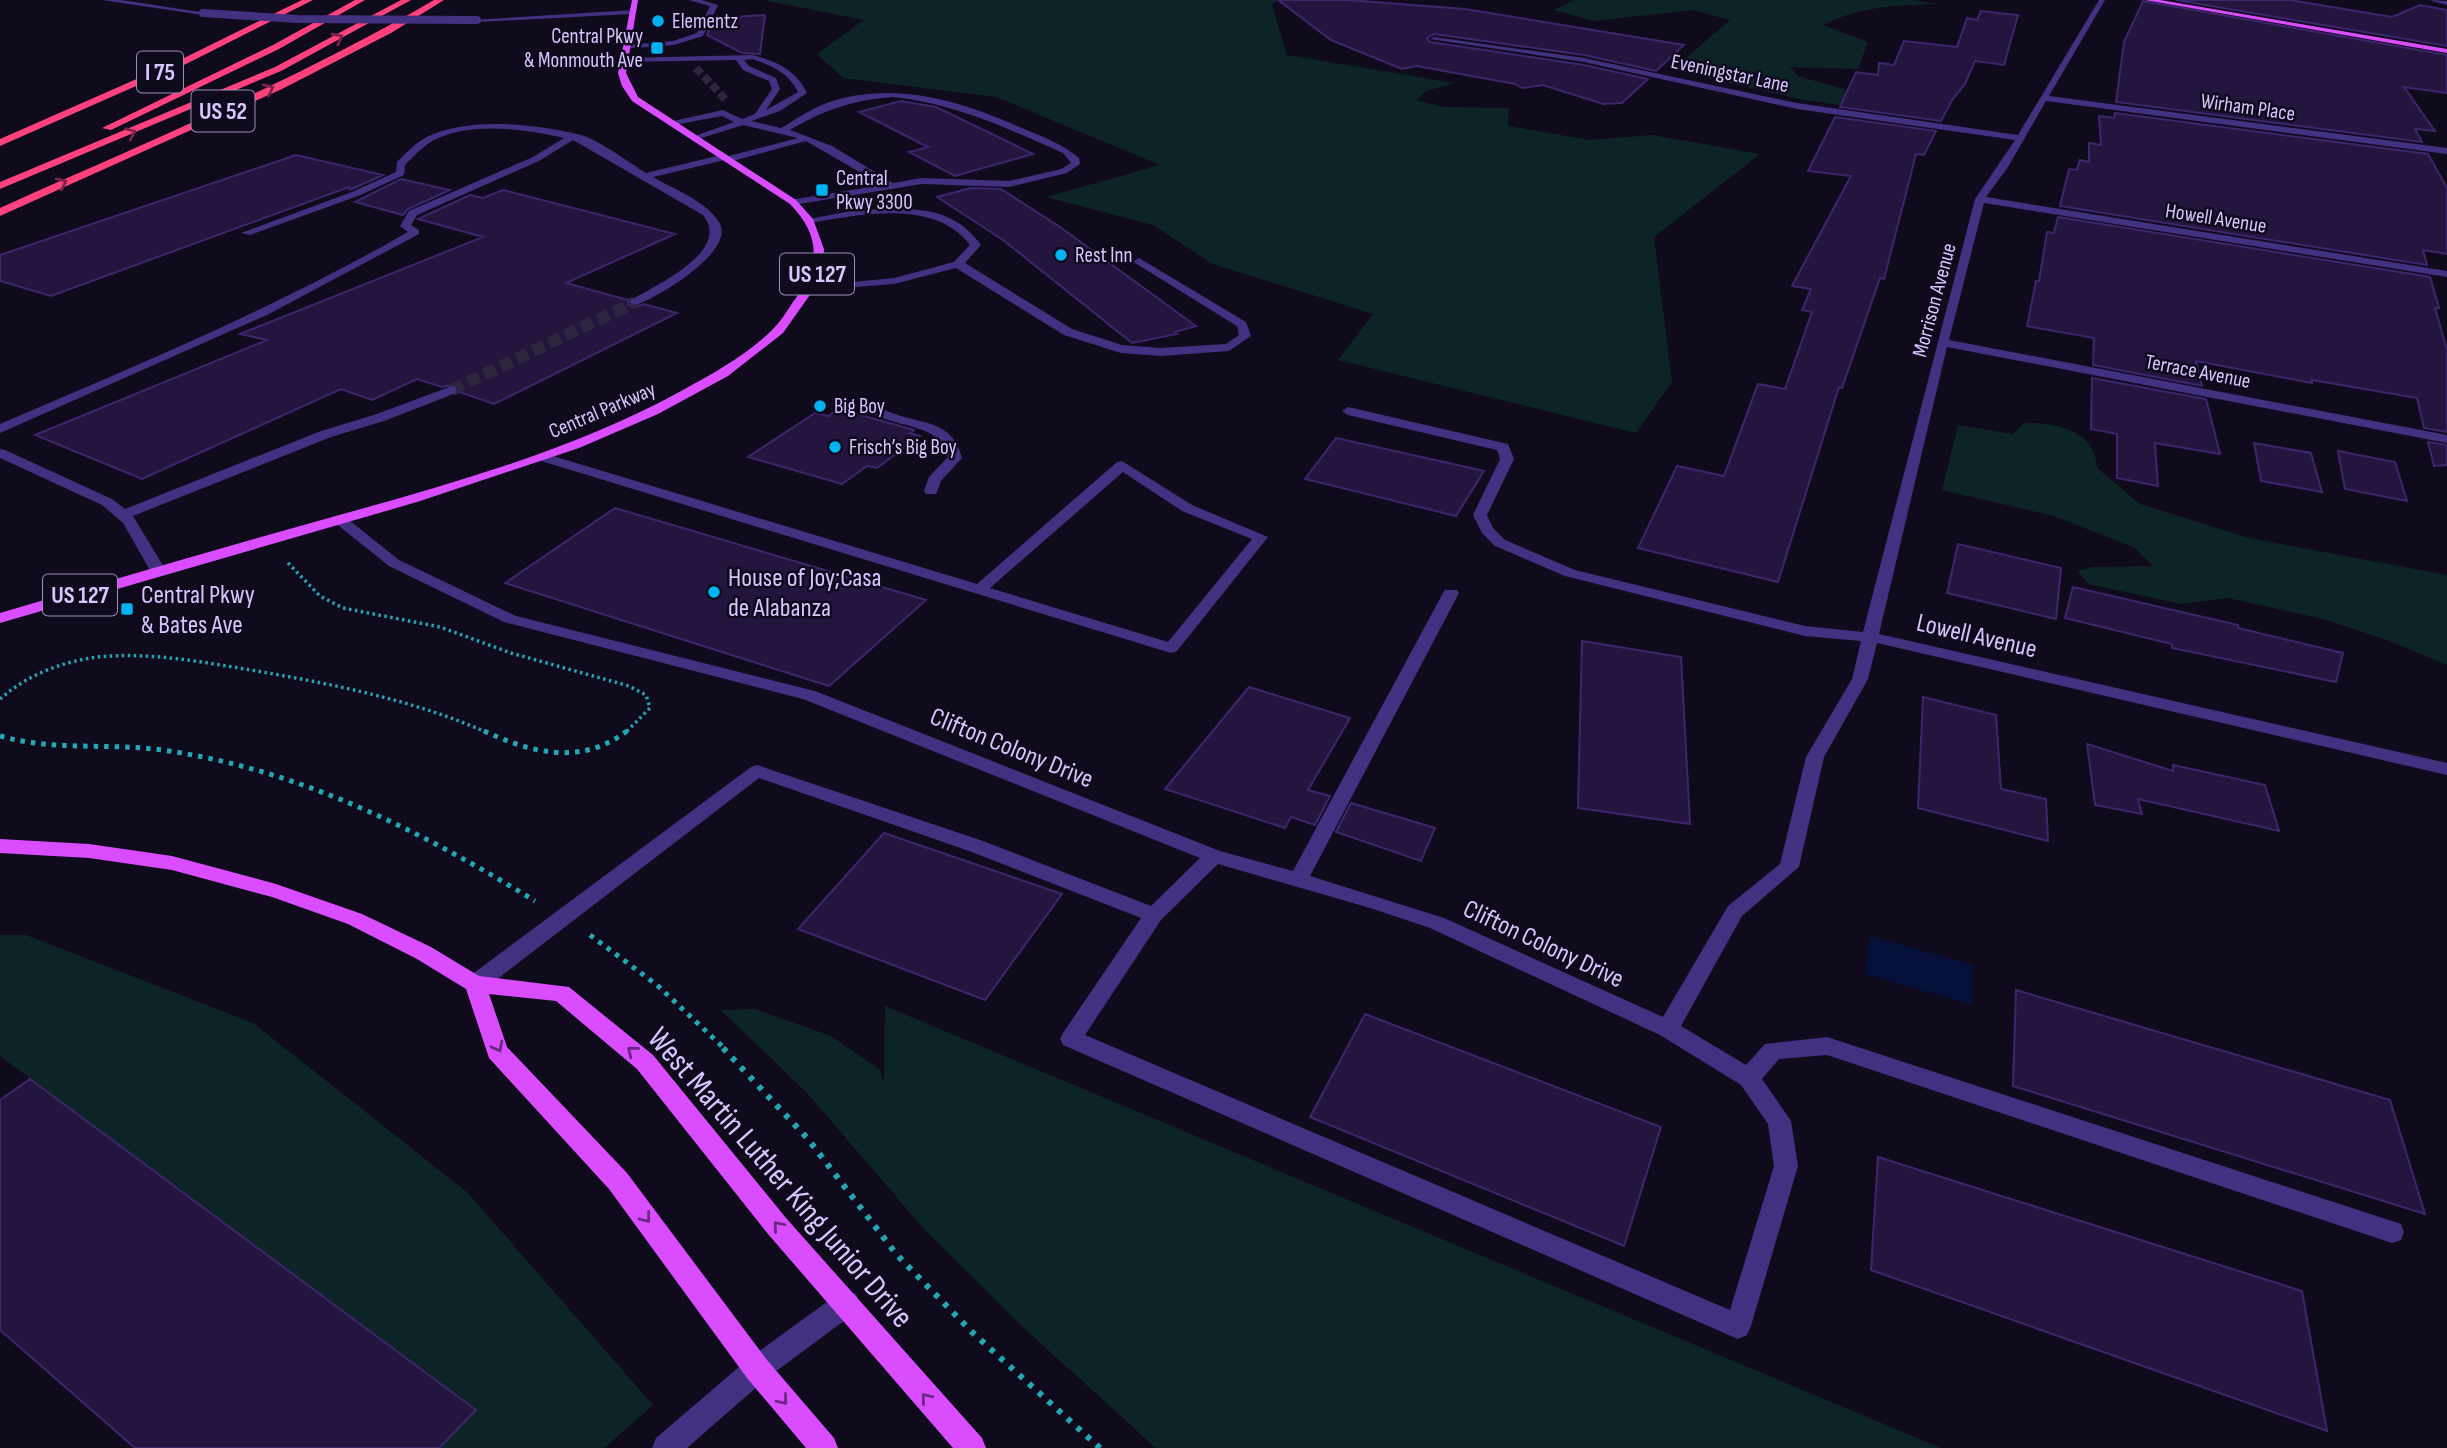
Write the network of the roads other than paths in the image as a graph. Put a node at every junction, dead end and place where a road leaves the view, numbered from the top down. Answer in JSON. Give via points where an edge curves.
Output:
{"nodes":[{"id":1,"x":105,"y":0,"type":"edge"},
{"id":2,"x":309,"y":0,"type":"edge"},
{"id":3,"x":361,"y":0,"type":"edge"},
{"id":4,"x":407,"y":0,"type":"edge"},
{"id":5,"x":440,"y":0,"type":"edge"},
{"id":6,"x":635,"y":0,"type":"edge"},
{"id":7,"x":691,"y":0,"type":"edge"},
{"id":8,"x":2102,"y":0,"type":"edge"},
{"id":9,"x":2154,"y":0,"type":"edge"},
{"id":10,"x":2434,"y":0,"type":"edge"},
{"id":11,"x":2447,"y":3,"type":"edge"},
{"id":12,"x":631,"y":12,"type":"junction"},
{"id":13,"x":1434,"y":39,"type":"dead end"},
{"id":14,"x":626,"y":47,"type":"junction"},
{"id":15,"x":2447,"y":51,"type":"edge"},
{"id":16,"x":738,"y":57,"type":"junction"},
{"id":17,"x":692,"y":59,"type":"junction"},
{"id":18,"x":624,"y":60,"type":"junction"},
{"id":19,"x":696,"y":68,"type":"tunnel mouth"},
{"id":20,"x":2045,"y":97,"type":"junction"},
{"id":21,"x":726,"y":100,"type":"dead end"},
{"id":22,"x":723,"y":113,"type":"junction"},
{"id":23,"x":758,"y":116,"type":"junction"},
{"id":24,"x":52,"y":121,"type":"junction"},
{"id":25,"x":738,"y":123,"type":"junction"},
{"id":26,"x":672,"y":124,"type":"junction"},
{"id":27,"x":782,"y":131,"type":"junction"},
{"id":28,"x":0,"y":134,"type":"edge"},
{"id":29,"x":93,"y":134,"type":"dead end"},
{"id":30,"x":570,"y":138,"type":"junction"},
{"id":31,"x":695,"y":138,"type":"junction"},
{"id":32,"x":808,"y":138,"type":"junction"},
{"id":33,"x":2020,"y":138,"type":"junction"},
{"id":34,"x":82,"y":139,"type":"dead end"},
{"id":35,"x":0,"y":144,"type":"edge"},
{"id":36,"x":2447,"y":151,"type":"edge"},
{"id":37,"x":727,"y":158,"type":"junction"},
{"id":38,"x":0,"y":175,"type":"edge"},
{"id":39,"x":645,"y":176,"type":"junction"},
{"id":40,"x":890,"y":185,"type":"junction"},
{"id":41,"x":0,"y":186,"type":"edge"},
{"id":42,"x":1980,"y":199,"type":"junction"},
{"id":43,"x":793,"y":202,"type":"junction"},
{"id":44,"x":0,"y":212,"type":"edge"},
{"id":45,"x":809,"y":220,"type":"junction"},
{"id":46,"x":246,"y":233,"type":"dead end"},
{"id":47,"x":1139,"y":261,"type":"dead end"},
{"id":48,"x":958,"y":264,"type":"junction"},
{"id":49,"x":2447,"y":274,"type":"edge"},
{"id":50,"x":811,"y":289,"type":"junction"},
{"id":51,"x":635,"y":302,"type":"tunnel mouth"},
{"id":52,"x":1942,"y":342,"type":"junction"},
{"id":53,"x":452,"y":390,"type":"tunnel mouth"},
{"id":54,"x":868,"y":404,"type":"dead end"},
{"id":55,"x":1348,"y":411,"type":"dead end"},
{"id":56,"x":0,"y":429,"type":"edge"},
{"id":57,"x":2447,"y":439,"type":"edge"},
{"id":58,"x":0,"y":453,"type":"edge"},
{"id":59,"x":543,"y":457,"type":"junction"},
{"id":60,"x":931,"y":491,"type":"dead end"},
{"id":61,"x":123,"y":515,"type":"junction"},
{"id":62,"x":339,"y":519,"type":"junction"},
{"id":63,"x":159,"y":572,"type":"junction"},
{"id":64,"x":980,"y":589,"type":"junction"},
{"id":65,"x":1451,"y":593,"type":"dead end"},
{"id":66,"x":0,"y":618,"type":"edge"},
{"id":67,"x":1870,"y":637,"type":"junction"},
{"id":68,"x":2447,"y":769,"type":"edge"},
{"id":69,"x":0,"y":846,"type":"edge"},
{"id":70,"x":1213,"y":856,"type":"junction"},
{"id":71,"x":1299,"y":880,"type":"junction"},
{"id":72,"x":1154,"y":915,"type":"junction"},
{"id":73,"x":475,"y":984,"type":"junction"},
{"id":74,"x":1668,"y":1029,"type":"junction"},
{"id":75,"x":1749,"y":1078,"type":"junction"},
{"id":76,"x":2392,"y":1233,"type":"dead end"},
{"id":77,"x":848,"y":1303,"type":"junction"},
{"id":78,"x":757,"y":1369,"type":"junction"},
{"id":79,"x":666,"y":1448,"type":"edge"},
{"id":80,"x":824,"y":1448,"type":"edge"},
{"id":81,"x":972,"y":1448,"type":"edge"}],
"edges":[{"from":1,"to":12,"type":"street","bridge":true,"via":[[203,13],[379,21]]},
{"from":2,"to":24,"type":"highway","number":"I 75"},
{"from":3,"to":29,"type":"highway","number":"I 75","via":[[276,47]]},
{"from":41,"to":4,"type":"highway","one_way":true,"via":[[278,69]]},
{"from":44,"to":5,"type":"highway","number":"US 52","one_way":true,"via":[[310,71]]},
{"from":6,"to":12,"type":"main road","name":"Central Parkway","number":"US 127"},
{"from":7,"to":14,"type":"street","via":[[714,5],[700,34],[674,43]]},
{"from":8,"to":20,"type":"street","name":"Morrison Avenue"},
{"from":9,"to":15,"type":"main road"},
{"from":10,"to":11,"type":"street"},
{"from":12,"to":14,"type":"main road","name":"Central Parkway","number":"US 127"},
{"from":13,"to":33,"type":"street","name":"Eveningstar Lane","via":[[1584,60],[1797,106]]},
{"from":14,"to":18,"type":"main road","name":"Central Parkway","number":"US 127"},
{"from":16,"to":17,"type":"street"},
{"from":16,"to":23,"type":"street","via":[[746,68],[773,80],[776,89]]},
{"from":16,"to":23,"type":"street","via":[[767,60],[798,79],[803,93]]},
{"from":17,"to":18,"type":"street"},
{"from":17,"to":19,"type":"street"},
{"from":18,"to":26,"type":"main road","name":"Central Parkway","number":"US 127","via":[[622,73],[635,99]]},
{"from":20,"to":33,"type":"street","name":"Morrison Avenue"},
{"from":20,"to":36,"type":"street","name":"Wirham Place"},
{"from":21,"to":22,"type":"street"},
{"from":22,"to":25,"type":"street"},
{"from":22,"to":26,"type":"street"},
{"from":23,"to":25,"type":"street"},
{"from":24,"to":28,"type":"highway"},
{"from":24,"to":35,"type":"highway","number":"I 75"},
{"from":25,"to":27,"type":"street"},
{"from":25,"to":31,"type":"street"},
{"from":26,"to":31,"type":"main road","name":"Central Parkway","number":"US 127"},
{"from":27,"to":32,"type":"street"},
{"from":27,"to":40,"type":"street","via":[[829,106],[867,96],[906,95],[947,102],[1055,146],[1076,160],[1063,170],[1009,184],[922,181]]},
{"from":30,"to":39,"type":"street","via":[[579,137]]},
{"from":30,"to":46,"type":"street","via":[[544,131],[453,131],[431,138],[400,164],[401,173]]},
{"from":30,"to":56,"type":"street","via":[[536,159],[413,213],[405,226],[415,232],[365,262],[223,331]]},
{"from":31,"to":37,"type":"main road","name":"Central Parkway","number":"US 127"},
{"from":32,"to":37,"type":"street"},
{"from":32,"to":40,"type":"street"},
{"from":33,"to":42,"type":"street","name":"Morrison Avenue"},
{"from":34,"to":38,"type":"highway"},
{"from":37,"to":39,"type":"street"},
{"from":37,"to":43,"type":"main road","name":"Central Parkway","number":"US 127"},
{"from":39,"to":51,"type":"street","via":[[707,213],[717,232],[709,249],[686,270]]},
{"from":40,"to":43,"type":"street"},
{"from":42,"to":49,"type":"street","name":"Howell Avenue"},
{"from":42,"to":52,"type":"street","name":"Morrison Avenue"},
{"from":43,"to":45,"type":"main road","name":"Central Parkway","number":"US 127"},
{"from":45,"to":48,"type":"street","via":[[878,209],[954,221],[970,232],[976,246]]},
{"from":45,"to":50,"type":"main road","name":"Central Parkway","number":"US 127","via":[[820,249]]},
{"from":47,"to":48,"type":"street","via":[[1242,324],[1245,336],[1229,347],[1161,352],[1121,349],[1068,332]]},
{"from":48,"to":50,"type":"street","via":[[894,281]]},
{"from":50,"to":59,"type":"main road","name":"Central Parkway","number":"US 127","via":[[770,339],[703,386],[646,416]]},
{"from":52,"to":57,"type":"street","name":"Terrace Avenue"},
{"from":52,"to":67,"type":"street","name":"Morrison Avenue"},
{"from":53,"to":61,"type":"street","via":[[326,434]]},
{"from":54,"to":60,"type":"street","via":[[877,414],[943,432],[955,449],[955,458],[934,480]]},
{"from":55,"to":67,"type":"street","name":"Lowell Avenue","via":[[1503,447],[1507,459],[1480,515],[1500,543],[1570,573],[1805,631]]},
{"from":58,"to":61,"type":"street","via":[[107,502]]},
{"from":59,"to":62,"type":"main road","name":"Central Parkway","number":"US 127"},
{"from":59,"to":64,"type":"street"},
{"from":61,"to":63,"type":"street"},
{"from":62,"to":63,"type":"main road","name":"Central Parkway","number":"US 127"},
{"from":62,"to":70,"type":"street","name":"Clifton Colony Drive","via":[[394,563],[510,619],[809,695]]},
{"from":63,"to":66,"type":"main road","name":"Central Parkway","number":"US 127"},
{"from":64,"to":64,"type":"street","via":[[1171,648],[1261,537],[1187,508],[1122,465]]},
{"from":65,"to":71,"type":"street"},
{"from":67,"to":68,"type":"street","name":"Lowell Avenue"},
{"from":67,"to":74,"type":"street","name":"Morrison Avenue","via":[[1860,679],[1815,757],[1788,867],[1735,911]]},
{"from":69,"to":73,"type":"main road","name":"West Martin Luther King Junior Drive","via":[[89,851],[172,863],[276,891],[355,919]]},
{"from":70,"to":71,"type":"street","name":"Clifton Colony Drive"},
{"from":70,"to":72,"type":"street"},
{"from":71,"to":74,"type":"street","name":"Clifton Colony Drive","via":[[1437,923]]},
{"from":72,"to":73,"type":"street","via":[[976,846],[757,771]]},
{"from":72,"to":75,"type":"street","via":[[1071,1039],[1738,1326],[1786,1166],[1779,1121]]},
{"from":77,"to":73,"type":"main road","name":"West Martin Luther King Junior Drive","one_way":true,"via":[[777,1226],[645,1062],[561,993]]},
{"from":73,"to":78,"type":"main road","one_way":true,"via":[[497,1052],[618,1181]]},
{"from":74,"to":75,"type":"street","name":"Clifton Colony Drive"},
{"from":75,"to":76,"type":"street","via":[[1773,1050],[1827,1046]]},
{"from":77,"to":78,"type":"street"},
{"from":81,"to":77,"type":"main road","name":"West Martin Luther King Junior Drive","one_way":true},
{"from":78,"to":79,"type":"street"},
{"from":78,"to":80,"type":"main road","one_way":true}]}
